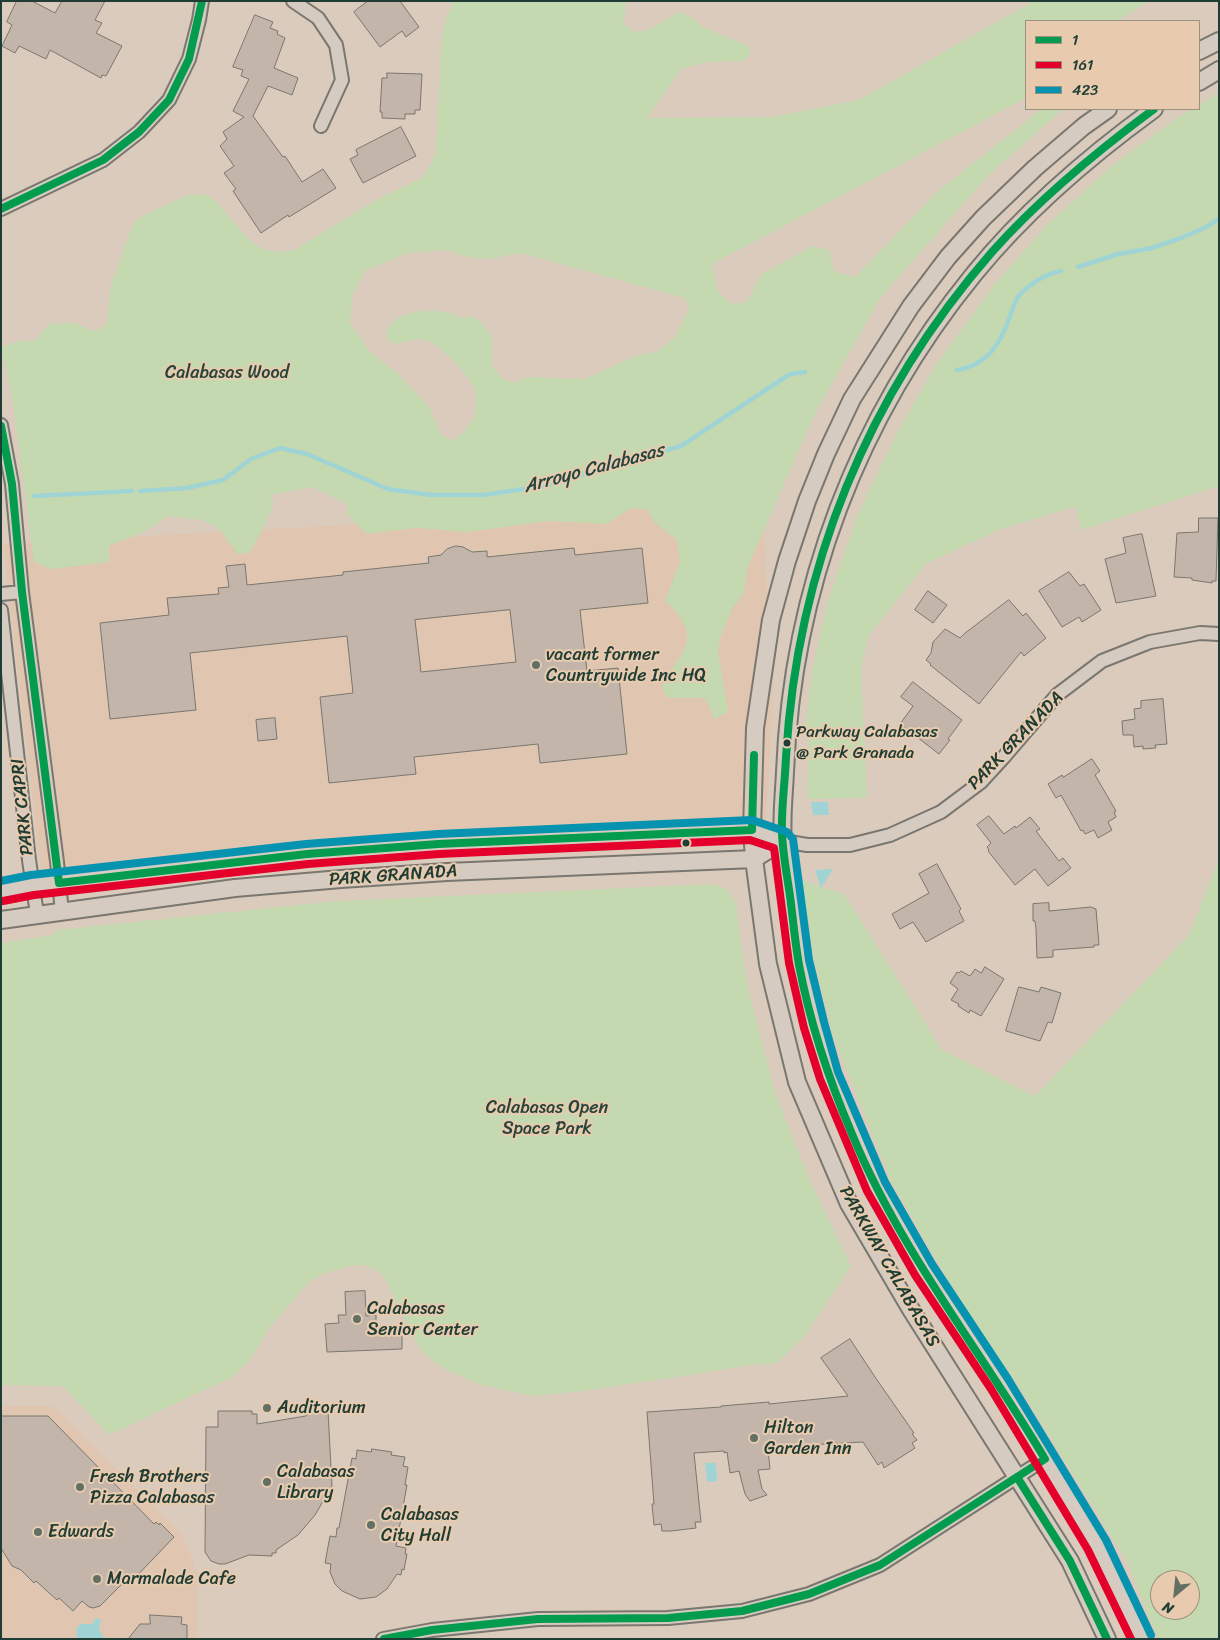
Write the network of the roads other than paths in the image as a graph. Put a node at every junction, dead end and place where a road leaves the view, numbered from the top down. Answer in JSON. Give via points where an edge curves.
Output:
{"nodes":[{"id":1,"x":202,"y":1,"type":"edge"},
{"id":2,"x":292,"y":1,"type":"edge"},
{"id":3,"x":1219,"y":41,"type":"edge"},
{"id":4,"x":1200,"y":50,"type":"edge"},
{"id":5,"x":1219,"y":70,"type":"edge"},
{"id":6,"x":1200,"y":81,"type":"edge"},
{"id":7,"x":1107,"y":110,"type":"edge"},
{"id":8,"x":1153,"y":110,"type":"edge"},
{"id":9,"x":321,"y":126,"type":"dead end"},
{"id":10,"x":1,"y":209,"type":"edge"},
{"id":11,"x":1,"y":425,"type":"edge"},
{"id":12,"x":22,"y":592,"type":"junction"},
{"id":13,"x":1,"y":594,"type":"edge"},
{"id":14,"x":1,"y":610,"type":"edge"},
{"id":15,"x":1219,"y":634,"type":"edge"},
{"id":16,"x":752,"y":830,"type":"junction"},
{"id":17,"x":782,"y":841,"type":"junction"},
{"id":18,"x":754,"y":859,"type":"junction"},
{"id":19,"x":59,"y":883,"type":"junction"},
{"id":20,"x":32,"y":885,"type":"junction"},
{"id":21,"x":1,"y":891,"type":"edge"},
{"id":22,"x":62,"y":912,"type":"junction"},
{"id":23,"x":37,"y":914,"type":"junction"},
{"id":24,"x":1,"y":920,"type":"edge"},
{"id":25,"x":1045,"y":1459,"type":"junction"},
{"id":26,"x":1018,"y":1477,"type":"junction"},
{"id":27,"x":383,"y":1639,"type":"edge"},
{"id":28,"x":1107,"y":1639,"type":"edge"},
{"id":29,"x":1142,"y":1639,"type":"edge"}],
"edges":[{"from":1,"to":10,"type":"street","via":[[189,58],[169,100],[139,132],[103,160]]},
{"from":2,"to":9,"type":"street","via":[[318,18],[336,45],[342,80]]},
{"from":3,"to":4,"type":"street"},
{"from":5,"to":6,"type":"street"},
{"from":7,"to":16,"type":"street","name":"PARKWAY CALABASAS","via":[[1034,168],[948,257],[852,399],[807,501],[771,620],[755,728]]},
{"from":8,"to":17,"type":"street","name":"PARKWAY CALABASAS","via":[[1051,191],[974,274],[910,364],[861,451],[834,518],[803,627],[787,734]]},
{"from":11,"to":12,"type":"street","name":"PARK CAPRI","via":[[12,484]]},
{"from":12,"to":13,"type":"street"},
{"from":12,"to":19,"type":"street","name":"PARK CAPRI"},
{"from":14,"to":20,"type":"street","name":"PARK CAPRI"},
{"from":15,"to":17,"type":"street","name":"PARK GRANADA","via":[[1200,633],[1150,642],[1102,661],[1057,695],[981,782],[941,812],[890,835],[850,845],[807,845]]},
{"from":16,"to":17,"type":"street","name":"PARK GRANADA"},
{"from":16,"to":18,"type":"street","name":"PARKWAY CALABASAS"},
{"from":16,"to":19,"type":"street","name":"PARK GRANADA","via":[[438,844],[307,854]]},
{"from":17,"to":18,"type":"street"},
{"from":17,"to":25,"type":"street","name":"PARKWAY CALABASAS","via":[[799,962],[814,1025],[829,1075],[853,1135],[876,1187],[923,1269]]},
{"from":18,"to":22,"type":"street","name":"PARK GRANADA","via":[[341,879],[235,888]]},
{"from":18,"to":26,"type":"street","name":"PARKWAY CALABASAS","via":[[768,964],[797,1082],[848,1204]]},
{"from":19,"to":20,"type":"street","name":"PARK GRANADA"},
{"from":19,"to":22,"type":"street","name":"PARK CAPRI"},
{"from":20,"to":21,"type":"street","name":"PARK GRANADA"},
{"from":20,"to":23,"type":"street","name":"PARK CAPRI"},
{"from":22,"to":23,"type":"street","name":"PARK GRANADA"},
{"from":23,"to":24,"type":"street","name":"PARK GRANADA"},
{"from":25,"to":26,"type":"street"},
{"from":25,"to":29,"type":"street","name":"PARKWAY CALABASAS","via":[[1097,1545]]},
{"from":26,"to":27,"type":"street","via":[[870,1570],[808,1594],[742,1612],[668,1618],[538,1619],[432,1630]]},
{"from":26,"to":28,"type":"street","name":"PARKWAY CALABASAS","via":[[1070,1560]]}]}
